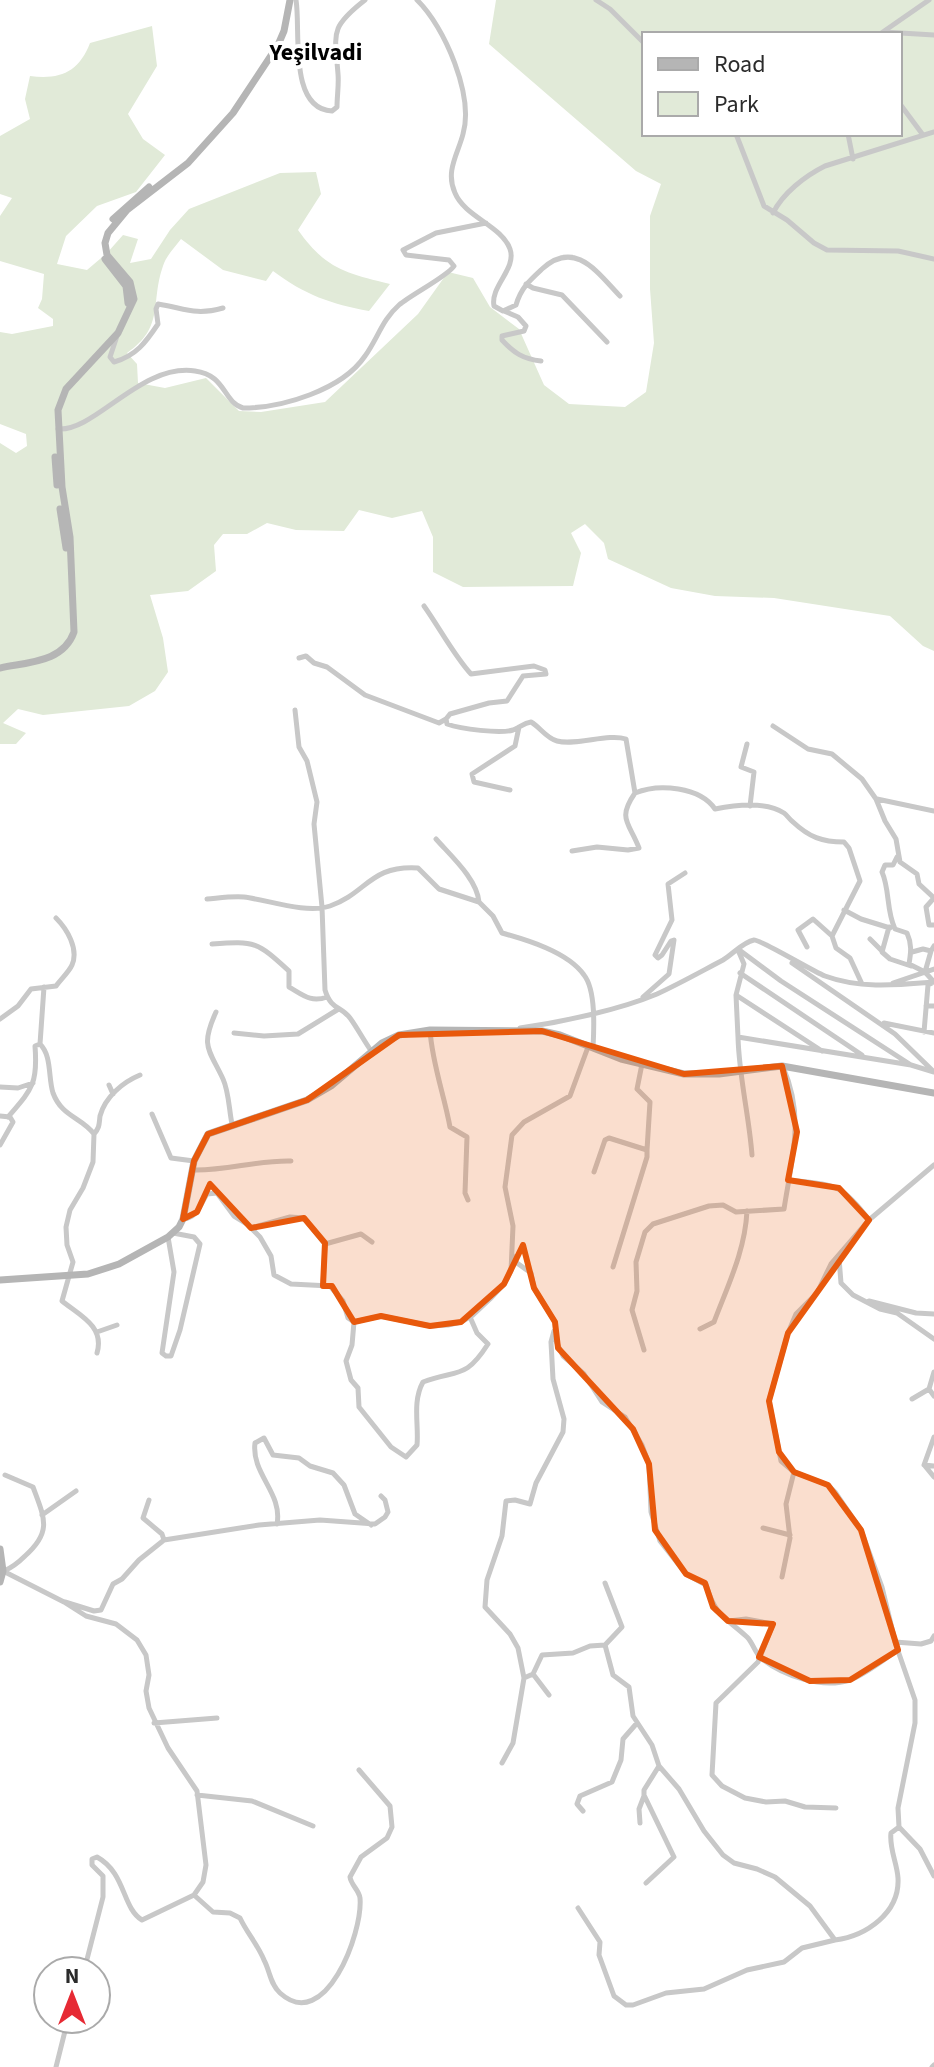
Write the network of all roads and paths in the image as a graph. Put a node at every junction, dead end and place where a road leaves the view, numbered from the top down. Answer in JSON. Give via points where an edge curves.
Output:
{"nodes":[{"id":1,"x":291,"y":0,"type":"edge"},
{"id":2,"x":365,"y":0,"type":"edge"},
{"id":3,"x":417,"y":0,"type":"edge"},
{"id":4,"x":596,"y":0,"type":"edge"},
{"id":5,"x":929,"y":0,"type":"edge"},
{"id":6,"x":882,"y":32,"type":"edge"},
{"id":7,"x":902,"y":34,"type":"edge"},
{"id":8,"x":934,"y":35,"type":"edge"},
{"id":9,"x":642,"y":41,"type":"edge"},
{"id":10,"x":902,"y":107,"type":"edge"},
{"id":11,"x":934,"y":132,"type":"edge"},
{"id":12,"x":737,"y":136,"type":"edge"},
{"id":13,"x":848,"y":136,"type":"edge"},
{"id":14,"x":923,"y":136,"type":"junction"},
{"id":15,"x":853,"y":159,"type":"junction"},
{"id":16,"x":773,"y":213,"type":"junction"},
{"id":17,"x":486,"y":223,"type":"junction"},
{"id":18,"x":934,"y":259,"type":"edge"},
{"id":19,"x":526,"y":284,"type":"junction"},
{"id":20,"x":620,"y":296,"type":"dead end"},
{"id":21,"x":223,"y":308,"type":"dead end"},
{"id":22,"x":503,"y":311,"type":"junction"},
{"id":23,"x":118,"y":333,"type":"junction"},
{"id":24,"x":607,"y":342,"type":"dead end"},
{"id":25,"x":541,"y":361,"type":"dead end"},
{"id":26,"x":58,"y":429,"type":"junction"},
{"id":27,"x":424,"y":606,"type":"dead end"},
{"id":28,"x":299,"y":658,"type":"dead end"},
{"id":29,"x":0,"y":666,"type":"edge"},
{"id":30,"x":295,"y":710,"type":"dead end"},
{"id":31,"x":446,"y":719,"type":"junction"},
{"id":32,"x":519,"y":726,"type":"junction"},
{"id":33,"x":773,"y":726,"type":"dead end"},
{"id":34,"x":747,"y":744,"type":"dead end"},
{"id":35,"x":510,"y":790,"type":"dead end"},
{"id":36,"x":635,"y":793,"type":"junction"},
{"id":37,"x":876,"y":799,"type":"junction"},
{"id":38,"x":750,"y":806,"type":"junction"},
{"id":39,"x":934,"y":811,"type":"edge"},
{"id":40,"x":436,"y":839,"type":"dead end"},
{"id":41,"x":572,"y":851,"type":"dead end"},
{"id":42,"x":897,"y":857,"type":"junction"},
{"id":43,"x":685,"y":873,"type":"dead end"},
{"id":44,"x":207,"y":899,"type":"dead end"},
{"id":45,"x":479,"y":902,"type":"junction"},
{"id":46,"x":322,"y":907,"type":"junction"},
{"id":47,"x":844,"y":910,"type":"junction"},
{"id":48,"x":56,"y":918,"type":"dead end"},
{"id":49,"x":934,"y":925,"type":"edge"},
{"id":50,"x":892,"y":928,"type":"junction"},
{"id":51,"x":832,"y":936,"type":"junction"},
{"id":52,"x":870,"y":939,"type":"dead end"},
{"id":53,"x":212,"y":944,"type":"dead end"},
{"id":54,"x":807,"y":947,"type":"dead end"},
{"id":55,"x":738,"y":949,"type":"junction"},
{"id":56,"x":933,"y":949,"type":"edge"},
{"id":57,"x":882,"y":952,"type":"junction"},
{"id":58,"x":912,"y":952,"type":"junction"},
{"id":59,"x":782,"y":956,"type":"junction"},
{"id":60,"x":911,"y":966,"type":"junction"},
{"id":61,"x":934,"y":969,"type":"edge"},
{"id":62,"x":925,"y":972,"type":"junction"},
{"id":63,"x":740,"y":973,"type":"junction"},
{"id":64,"x":934,"y":982,"type":"edge"},
{"id":65,"x":862,"y":984,"type":"junction"},
{"id":66,"x":882,"y":986,"type":"junction"},
{"id":67,"x":44,"y":987,"type":"junction"},
{"id":68,"x":736,"y":995,"type":"junction"},
{"id":69,"x":327,"y":997,"type":"junction"},
{"id":70,"x":639,"y":1000,"type":"junction"},
{"id":71,"x":926,"y":1006,"type":"junction"},
{"id":72,"x":934,"y":1006,"type":"edge"},
{"id":73,"x":338,"y":1010,"type":"junction"},
{"id":74,"x":216,"y":1012,"type":"dead end"},
{"id":75,"x":592,"y":1012,"type":"junction"},
{"id":76,"x":0,"y":1019,"type":"edge"},
{"id":77,"x":876,"y":1020,"type":"junction"},
{"id":78,"x":513,"y":1029,"type":"junction"},
{"id":79,"x":430,"y":1030,"type":"junction"},
{"id":80,"x":924,"y":1032,"type":"junction"},
{"id":81,"x":234,"y":1033,"type":"dead end"},
{"id":82,"x":934,"y":1033,"type":"edge"},
{"id":83,"x":738,"y":1037,"type":"junction"},
{"id":84,"x":40,"y":1044,"type":"junction"},
{"id":85,"x":590,"y":1048,"type":"junction"},
{"id":86,"x":372,"y":1052,"type":"junction"},
{"id":87,"x":823,"y":1052,"type":"junction"},
{"id":88,"x":866,"y":1058,"type":"junction"},
{"id":89,"x":642,"y":1064,"type":"junction"},
{"id":90,"x":911,"y":1065,"type":"junction"},
{"id":91,"x":782,"y":1066,"type":"junction"},
{"id":92,"x":739,"y":1071,"type":"junction"},
{"id":93,"x":934,"y":1072,"type":"edge"},
{"id":94,"x":140,"y":1075,"type":"dead end"},
{"id":95,"x":33,"y":1083,"type":"junction"},
{"id":96,"x":109,"y":1085,"type":"dead end"},
{"id":97,"x":0,"y":1087,"type":"edge"},
{"id":98,"x":934,"y":1093,"type":"edge"},
{"id":99,"x":113,"y":1094,"type":"junction"},
{"id":100,"x":152,"y":1114,"type":"dead end"},
{"id":101,"x":0,"y":1116,"type":"edge"},
{"id":102,"x":8,"y":1117,"type":"junction"},
{"id":103,"x":232,"y":1124,"type":"junction"},
{"id":104,"x":94,"y":1134,"type":"junction"},
{"id":105,"x":0,"y":1145,"type":"edge"},
{"id":106,"x":647,"y":1150,"type":"junction"},
{"id":107,"x":752,"y":1155,"type":"dead end"},
{"id":108,"x":194,"y":1161,"type":"junction"},
{"id":109,"x":291,"y":1161,"type":"dead end"},
{"id":110,"x":934,"y":1165,"type":"edge"},
{"id":111,"x":193,"y":1170,"type":"junction"},
{"id":112,"x":594,"y":1172,"type":"dead end"},
{"id":113,"x":788,"y":1180,"type":"junction"},
{"id":114,"x":468,"y":1200,"type":"dead end"},
{"id":115,"x":747,"y":1211,"type":"junction"},
{"id":116,"x":183,"y":1219,"type":"junction"},
{"id":117,"x":869,"y":1220,"type":"junction"},
{"id":118,"x":251,"y":1228,"type":"junction"},
{"id":119,"x":171,"y":1235,"type":"junction"},
{"id":120,"x":372,"y":1242,"type":"dead end"},
{"id":121,"x":325,"y":1244,"type":"junction"},
{"id":122,"x":512,"y":1254,"type":"junction"},
{"id":123,"x":839,"y":1257,"type":"junction"},
{"id":124,"x":613,"y":1267,"type":"dead end"},
{"id":125,"x":70,"y":1275,"type":"junction"},
{"id":126,"x":0,"y":1280,"type":"edge"},
{"id":127,"x":323,"y":1286,"type":"junction"},
{"id":128,"x":864,"y":1301,"type":"junction"},
{"id":129,"x":934,"y":1314,"type":"edge"},
{"id":130,"x":470,"y":1317,"type":"junction"},
{"id":131,"x":354,"y":1322,"type":"junction"},
{"id":132,"x":555,"y":1322,"type":"junction"},
{"id":133,"x":117,"y":1325,"type":"dead end"},
{"id":134,"x":700,"y":1329,"type":"dead end"},
{"id":135,"x":97,"y":1332,"type":"junction"},
{"id":136,"x":934,"y":1339,"type":"edge"},
{"id":137,"x":644,"y":1350,"type":"dead end"},
{"id":138,"x":97,"y":1353,"type":"dead end"},
{"id":139,"x":934,"y":1372,"type":"edge"},
{"id":140,"x":929,"y":1389,"type":"junction"},
{"id":141,"x":934,"y":1396,"type":"edge"},
{"id":142,"x":912,"y":1399,"type":"dead end"},
{"id":143,"x":934,"y":1437,"type":"edge"},
{"id":144,"x":924,"y":1465,"type":"junction"},
{"id":145,"x":934,"y":1466,"type":"edge"},
{"id":146,"x":794,"y":1472,"type":"junction"},
{"id":147,"x":5,"y":1475,"type":"dead end"},
{"id":148,"x":934,"y":1477,"type":"edge"},
{"id":149,"x":76,"y":1491,"type":"dead end"},
{"id":150,"x":381,"y":1496,"type":"dead end"},
{"id":151,"x":149,"y":1500,"type":"dead end"},
{"id":152,"x":42,"y":1515,"type":"junction"},
{"id":153,"x":277,"y":1524,"type":"junction"},
{"id":154,"x":371,"y":1525,"type":"junction"},
{"id":155,"x":763,"y":1528,"type":"dead end"},
{"id":156,"x":790,"y":1535,"type":"junction"},
{"id":157,"x":164,"y":1540,"type":"junction"},
{"id":158,"x":0,"y":1549,"type":"edge"},
{"id":159,"x":3,"y":1571,"type":"junction"},
{"id":160,"x":782,"y":1577,"type":"dead end"},
{"id":161,"x":0,"y":1582,"type":"edge"},
{"id":162,"x":605,"y":1583,"type":"dead end"},
{"id":163,"x":64,"y":1602,"type":"junction"},
{"id":164,"x":728,"y":1621,"type":"junction"},
{"id":165,"x":934,"y":1636,"type":"edge"},
{"id":166,"x":895,"y":1642,"type":"junction"},
{"id":167,"x":605,"y":1645,"type":"junction"},
{"id":168,"x":898,"y":1650,"type":"junction"},
{"id":169,"x":759,"y":1657,"type":"junction"},
{"id":170,"x":533,"y":1674,"type":"junction"},
{"id":171,"x":524,"y":1678,"type":"junction"},
{"id":172,"x":549,"y":1695,"type":"dead end"},
{"id":173,"x":217,"y":1718,"type":"dead end"},
{"id":174,"x":154,"y":1723,"type":"junction"},
{"id":175,"x":637,"y":1723,"type":"junction"},
{"id":176,"x":502,"y":1763,"type":"dead end"},
{"id":177,"x":659,"y":1766,"type":"junction"},
{"id":178,"x":359,"y":1770,"type":"dead end"},
{"id":179,"x":197,"y":1795,"type":"junction"},
{"id":180,"x":644,"y":1795,"type":"junction"},
{"id":181,"x":836,"y":1808,"type":"dead end"},
{"id":182,"x":583,"y":1811,"type":"dead end"},
{"id":183,"x":640,"y":1823,"type":"dead end"},
{"id":184,"x":313,"y":1826,"type":"dead end"},
{"id":185,"x":899,"y":1827,"type":"junction"},
{"id":186,"x":934,"y":1876,"type":"edge"},
{"id":187,"x":646,"y":1883,"type":"dead end"},
{"id":188,"x":194,"y":1895,"type":"junction"},
{"id":189,"x":578,"y":1908,"type":"dead end"},
{"id":190,"x":835,"y":1940,"type":"junction"},
{"id":191,"x":88,"y":1955,"type":"edge"},
{"id":192,"x":64,"y":2035,"type":"edge"},
{"id":193,"x":56,"y":2067,"type":"edge"}],
"edges":[{"from":1,"to":2,"type":"street","via":[[298,12],[301,77],[314,105],[332,111],[337,107],[339,77],[336,30]]},
{"from":1,"to":23,"type":"main road","via":[[278,45],[233,113],[188,163],[127,210],[108,233],[107,255],[134,294]]},
{"from":1,"to":29,"type":"main road","via":[[275,41],[230,110],[188,157],[119,212],[102,236],[102,252],[126,286],[128,304],[112,334],[60,392],[54,408],[71,631],[62,645],[46,654]]},
{"from":3,"to":17,"type":"street","via":[[435,22],[460,74],[465,125],[452,162],[455,194]]},
{"from":4,"to":9,"type":"street"},
{"from":5,"to":6,"type":"street"},
{"from":7,"to":8,"type":"street"},
{"from":10,"to":14,"type":"street"},
{"from":11,"to":14,"type":"street"},
{"from":12,"to":16,"type":"street","via":[[758,194]]},
{"from":13,"to":15,"type":"street"},
{"from":14,"to":15,"type":"street"},
{"from":15,"to":16,"type":"street","via":[[811,173]]},
{"from":16,"to":18,"type":"street","via":[[827,250],[898,251]]},
{"from":17,"to":22,"type":"street","via":[[511,253],[492,299]]},
{"from":17,"to":26,"type":"street","via":[[436,233],[403,250],[406,255],[449,260],[454,266],[389,315],[365,356],[331,385],[290,401],[243,408],[210,375],[175,370],[134,388],[79,424]]},
{"from":19,"to":20,"type":"street","via":[[565,256],[587,262]]},
{"from":19,"to":22,"type":"street","via":[[516,305]]},
{"from":19,"to":24,"type":"street","via":[[562,295]]},
{"from":21,"to":23,"type":"street","via":[[190,312],[158,304],[158,324],[148,340],[114,362],[110,357]]},
{"from":22,"to":25,"type":"street","via":[[526,326],[502,340],[513,352]]},
{"from":23,"to":26,"type":"main road","via":[[61,396]]},
{"from":26,"to":29,"type":"main road","via":[[74,632],[53,656]]},
{"from":27,"to":31,"type":"street","via":[[471,674],[534,666],[546,674],[523,676],[507,701],[460,710]]},
{"from":28,"to":31,"type":"street","via":[[306,656],[327,667],[382,703],[439,723]]},
{"from":30,"to":46,"type":"street","via":[[299,747],[317,802],[314,824]]},
{"from":31,"to":32,"type":"street","via":[[456,727],[503,731]]},
{"from":32,"to":35,"type":"street","via":[[515,746],[472,774],[474,782]]},
{"from":32,"to":36,"type":"street","via":[[531,722],[556,741],[626,739]]},
{"from":33,"to":37,"type":"street","via":[[808,749],[832,754]]},
{"from":34,"to":38,"type":"street","via":[[741,767],[754,772]]},
{"from":36,"to":38,"type":"street","via":[[672,788],[699,795],[715,809]]},
{"from":36,"to":41,"type":"street","via":[[624,819],[639,848]]},
{"from":37,"to":39,"type":"street"},
{"from":37,"to":42,"type":"street","via":[[896,839]]},
{"from":38,"to":47,"type":"street","via":[[784,813],[818,840],[844,842],[860,881]]},
{"from":40,"to":45,"type":"street","via":[[463,871]]},
{"from":42,"to":49,"type":"street","via":[[934,898],[926,907],[929,925]]},
{"from":42,"to":50,"type":"street","via":[[882,872]]},
{"from":43,"to":70,"type":"street","via":[[668,884],[672,920],[655,955],[662,955],[674,940],[669,974]]},
{"from":44,"to":46,"type":"street","via":[[240,897]]},
{"from":45,"to":46,"type":"street","via":[[439,889],[418,868],[397,868]]},
{"from":45,"to":75,"type":"street","via":[[502,933],[535,942],[573,963],[586,976]]},
{"from":46,"to":69,"type":"street"},
{"from":47,"to":50,"type":"street"},
{"from":47,"to":51,"type":"street"},
{"from":48,"to":67,"type":"street","via":[[69,934],[72,966],[56,986]]},
{"from":50,"to":57,"type":"street"},
{"from":50,"to":58,"type":"street","via":[[907,933]]},
{"from":51,"to":54,"type":"street","via":[[813,919],[798,930]]},
{"from":51,"to":65,"type":"street"},
{"from":52,"to":57,"type":"street"},
{"from":53,"to":69,"type":"street","via":[[248,941],[289,971],[289,987],[316,1001]]},
{"from":55,"to":59,"type":"street","via":[[762,941]]},
{"from":55,"to":63,"type":"street","via":[[744,964]]},
{"from":55,"to":70,"type":"street"},
{"from":55,"to":90,"type":"street"},
{"from":56,"to":58,"type":"street"},
{"from":56,"to":62,"type":"street"},
{"from":57,"to":60,"type":"street"},
{"from":58,"to":60,"type":"street"},
{"from":59,"to":65,"type":"street","via":[[824,976]]},
{"from":59,"to":77,"type":"street"},
{"from":60,"to":62,"type":"street"},
{"from":61,"to":62,"type":"street"},
{"from":62,"to":64,"type":"street"},
{"from":62,"to":66,"type":"street"},
{"from":63,"to":68,"type":"street"},
{"from":63,"to":88,"type":"street"},
{"from":64,"to":66,"type":"street"},
{"from":64,"to":71,"type":"street","via":[[928,985]]},
{"from":65,"to":66,"type":"street"},
{"from":67,"to":76,"type":"street","via":[[31,989]]},
{"from":67,"to":84,"type":"street"},
{"from":68,"to":83,"type":"street"},
{"from":68,"to":87,"type":"street"},
{"from":69,"to":73,"type":"street"},
{"from":70,"to":75,"type":"street"},
{"from":71,"to":72,"type":"street"},
{"from":71,"to":80,"type":"street"},
{"from":73,"to":81,"type":"street","via":[[298,1034]]},
{"from":73,"to":86,"type":"street","via":[[349,1015]]},
{"from":74,"to":103,"type":"street","via":[[207,1053],[224,1081]]},
{"from":75,"to":78,"type":"street"},
{"from":75,"to":85,"type":"street"},
{"from":77,"to":80,"type":"street"},
{"from":77,"to":93,"type":"street"},
{"from":78,"to":79,"type":"main road"},
{"from":78,"to":85,"type":"main road","via":[[542,1031]]},
{"from":79,"to":86,"type":"main road","via":[[399,1035]]},
{"from":79,"to":114,"type":"street","via":[[450,1127],[467,1137]]},
{"from":80,"to":82,"type":"street"},
{"from":83,"to":87,"type":"street"},
{"from":83,"to":92,"type":"street"},
{"from":84,"to":95,"type":"street","via":[[35,1046]]},
{"from":84,"to":104,"type":"street","via":[[47,1051],[61,1109]]},
{"from":85,"to":89,"type":"main road"},
{"from":85,"to":122,"type":"street","via":[[570,1096],[524,1122],[512,1135],[505,1187]]},
{"from":86,"to":103,"type":"main road","via":[[307,1100]]},
{"from":87,"to":88,"type":"street"},
{"from":88,"to":90,"type":"street"},
{"from":89,"to":92,"type":"main road","via":[[684,1074]]},
{"from":89,"to":106,"type":"street","via":[[637,1089],[650,1102]]},
{"from":90,"to":93,"type":"street"},
{"from":91,"to":92,"type":"main road"},
{"from":91,"to":98,"type":"main road"},
{"from":91,"to":113,"type":"street","via":[[791,1085],[797,1132]]},
{"from":92,"to":107,"type":"street"},
{"from":94,"to":99,"type":"street"},
{"from":95,"to":97,"type":"street"},
{"from":95,"to":102,"type":"street"},
{"from":96,"to":99,"type":"street"},
{"from":99,"to":104,"type":"street"},
{"from":100,"to":108,"type":"street","via":[[171,1158]]},
{"from":101,"to":102,"type":"street"},
{"from":102,"to":105,"type":"street","via":[[13,1122]]},
{"from":103,"to":108,"type":"main road","via":[[208,1134]]},
{"from":104,"to":125,"type":"street","via":[[93,1162],[66,1227],[73,1262]]},
{"from":106,"to":112,"type":"street","via":[[609,1138]]},
{"from":106,"to":124,"type":"street"},
{"from":108,"to":111,"type":"main road"},
{"from":109,"to":111,"type":"street"},
{"from":110,"to":117,"type":"street"},
{"from":111,"to":116,"type":"main road"},
{"from":113,"to":115,"type":"street","via":[[784,1209]]},
{"from":113,"to":117,"type":"street","via":[[839,1188]]},
{"from":115,"to":134,"type":"street","via":[[738,1261],[714,1322]]},
{"from":115,"to":137,"type":"street","via":[[709,1206],[653,1224],[645,1232],[632,1310]]},
{"from":116,"to":118,"type":"street","via":[[197,1212],[213,1192]]},
{"from":116,"to":119,"type":"main road"},
{"from":117,"to":123,"type":"street"},
{"from":118,"to":121,"type":"street","via":[[304,1218]]},
{"from":118,"to":127,"type":"street","via":[[271,1256],[274,1275],[291,1284]]},
{"from":119,"to":119,"type":"street","via":[[194,1237],[200,1244],[180,1330],[171,1356],[166,1356],[162,1353],[174,1272]]},
{"from":119,"to":125,"type":"main road","via":[[119,1264]]},
{"from":120,"to":121,"type":"street","via":[[361,1234]]},
{"from":121,"to":127,"type":"street"},
{"from":122,"to":130,"type":"street","via":[[504,1284]]},
{"from":122,"to":132,"type":"street","via":[[531,1273]]},
{"from":123,"to":128,"type":"street","via":[[841,1283]]},
{"from":123,"to":146,"type":"street","via":[[817,1293],[796,1314],[770,1393],[781,1461]]},
{"from":125,"to":126,"type":"main road"},
{"from":125,"to":135,"type":"street","via":[[62,1301]]},
{"from":127,"to":131,"type":"street","via":[[333,1288]]},
{"from":128,"to":129,"type":"street"},
{"from":128,"to":136,"type":"street","via":[[897,1313]]},
{"from":130,"to":131,"type":"street","via":[[430,1326],[381,1316]]},
{"from":130,"to":131,"type":"street","via":[[488,1344],[475,1364],[457,1375],[423,1382],[415,1415],[417,1445],[406,1457],[391,1447],[359,1407],[358,1388],[346,1361]]},
{"from":132,"to":164,"type":"street","via":[[563,1356],[584,1374],[602,1402],[625,1417],[642,1445],[660,1541],[686,1574],[706,1585],[713,1607]]},
{"from":132,"to":171,"type":"street","via":[[552,1367],[563,1432],[530,1504],[506,1501],[502,1536],[487,1580],[485,1607],[514,1641]]},
{"from":133,"to":135,"type":"street"},
{"from":135,"to":138,"type":"street"},
{"from":139,"to":140,"type":"street"},
{"from":140,"to":141,"type":"street"},
{"from":140,"to":142,"type":"street"},
{"from":143,"to":144,"type":"street"},
{"from":144,"to":145,"type":"street"},
{"from":144,"to":148,"type":"street"},
{"from":146,"to":156,"type":"street","via":[[786,1504]]},
{"from":146,"to":166,"type":"street","via":[[828,1485],[861,1530]]},
{"from":147,"to":152,"type":"street","via":[[33,1487]]},
{"from":149,"to":152,"type":"street"},
{"from":150,"to":154,"type":"street","via":[[388,1512]]},
{"from":151,"to":157,"type":"street","via":[[143,1518]]},
{"from":152,"to":159,"type":"street","via":[[42,1541]]},
{"from":153,"to":154,"type":"street","via":[[320,1520]]},
{"from":153,"to":154,"type":"street","via":[[278,1505],[254,1459],[255,1443],[264,1438],[273,1455],[299,1458],[333,1473],[344,1485],[355,1514]]},
{"from":153,"to":157,"type":"street"},
{"from":155,"to":156,"type":"street"},
{"from":156,"to":160,"type":"street"},
{"from":157,"to":163,"type":"street","via":[[113,1584],[101,1610]]},
{"from":158,"to":159,"type":"main road"},
{"from":159,"to":161,"type":"main road"},
{"from":159,"to":163,"type":"street"},
{"from":162,"to":167,"type":"street","via":[[622,1627]]},
{"from":163,"to":174,"type":"street","via":[[86,1616],[116,1624],[137,1640],[149,1664],[146,1691]]},
{"from":164,"to":169,"type":"street","via":[[751,1640]]},
{"from":164,"to":169,"type":"street","via":[[773,1624]]},
{"from":165,"to":166,"type":"street","via":[[921,1644]]},
{"from":166,"to":168,"type":"street"},
{"from":167,"to":170,"type":"street","via":[[542,1655]]},
{"from":167,"to":175,"type":"street","via":[[613,1675],[629,1687]]},
{"from":168,"to":169,"type":"street","via":[[850,1680],[824,1683]]},
{"from":168,"to":185,"type":"street","via":[[915,1700]]},
{"from":169,"to":181,"type":"street","via":[[716,1703],[712,1775],[745,1798]]},
{"from":170,"to":171,"type":"street"},
{"from":170,"to":172,"type":"street"},
{"from":171,"to":176,"type":"street","via":[[513,1743]]},
{"from":173,"to":174,"type":"street"},
{"from":174,"to":179,"type":"street"},
{"from":175,"to":177,"type":"street"},
{"from":175,"to":182,"type":"street","via":[[623,1739],[612,1782],[580,1796],[577,1804]]},
{"from":177,"to":180,"type":"street"},
{"from":177,"to":190,"type":"street","via":[[723,1855],[775,1877],[810,1906]]},
{"from":178,"to":188,"type":"street","via":[[390,1806],[392,1827],[387,1838],[361,1857],[350,1877],[360,1900],[353,1947],[319,1996],[300,2004],[281,1995],[240,1918],[213,1912]]},
{"from":179,"to":184,"type":"street","via":[[252,1801]]},
{"from":179,"to":188,"type":"street","via":[[206,1865]]},
{"from":180,"to":183,"type":"street"},
{"from":180,"to":187,"type":"street","via":[[674,1857]]},
{"from":185,"to":186,"type":"street","via":[[920,1849]]},
{"from":185,"to":190,"type":"street","via":[[890,1840],[898,1892],[870,1929]]},
{"from":188,"to":191,"type":"street","via":[[142,1920],[107,1863],[92,1859],[103,1876],[103,1897]]},
{"from":189,"to":190,"type":"street","via":[[600,1942],[614,1996],[626,2005],[704,1989],[747,1970],[784,1962],[802,1948]]},
{"from":192,"to":193,"type":"street"}]}
